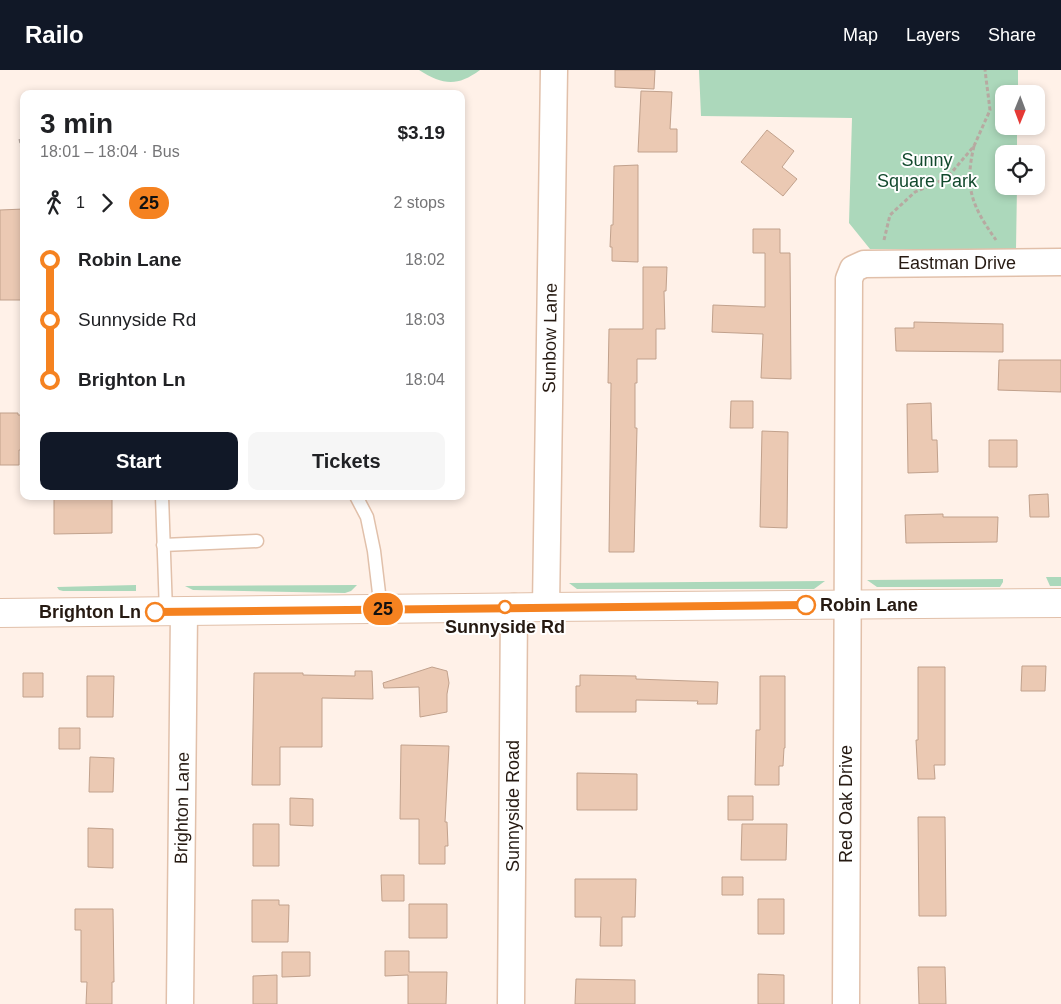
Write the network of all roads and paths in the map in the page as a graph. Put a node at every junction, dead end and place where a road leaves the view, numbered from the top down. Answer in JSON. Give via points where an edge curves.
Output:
{"nodes":[{"id":1,"x":554,"y":70,"type":"edge"},
{"id":2,"x":985,"y":70,"type":"edge"},
{"id":3,"x":974,"y":146,"type":"junction"},
{"id":4,"x":1013,"y":262,"type":"junction"},
{"id":5,"x":1061,"y":262,"type":"edge"},
{"id":6,"x":885,"y":264,"type":"junction"},
{"id":7,"x":162,"y":500,"type":"edge"},
{"id":8,"x":358,"y":500,"type":"edge"},
{"id":9,"x":257,"y":541,"type":"dead end"},
{"id":10,"x":163,"y":545,"type":"junction"},
{"id":11,"x":1061,"y":603,"type":"edge"},
{"id":12,"x":846,"y":605,"type":"junction"},
{"id":13,"x":546,"y":606,"type":"junction"},
{"id":14,"x":514,"y":607,"type":"junction"},
{"id":15,"x":382,"y":610,"type":"junction"},
{"id":16,"x":175,"y":612,"type":"junction"},
{"id":17,"x":0,"y":613,"type":"edge"},
{"id":18,"x":180,"y":1004,"type":"edge"},
{"id":19,"x":511,"y":1004,"type":"edge"},
{"id":20,"x":846,"y":1004,"type":"edge"}],
"edges":[{"from":1,"to":13,"type":"street","name":"Sunbow Lane"},
{"from":2,"to":3,"type":"path","via":[[990,110]]},
{"from":3,"to":4,"type":"path","via":[[969,165],[973,203]]},
{"from":3,"to":6,"type":"path","via":[[947,178],[915,192],[890,215],[884,237]]},
{"from":4,"to":5,"type":"street","name":"Eastman Drive"},
{"from":4,"to":6,"type":"street","name":"Eastman Drive"},
{"from":6,"to":12,"type":"street","name":"Eastman Drive","via":[[864,264],[853,269],[849,280]]},
{"from":7,"to":10,"type":"lane"},
{"from":8,"to":15,"type":"lane","via":[[367,518]]},
{"from":9,"to":10,"type":"lane"},
{"from":10,"to":16,"type":"lane"},
{"from":11,"to":12,"type":"street"},
{"from":12,"to":13,"type":"street"},
{"from":12,"to":20,"type":"street","name":"Red Oak Drive"},
{"from":13,"to":14,"type":"street"},
{"from":14,"to":15,"type":"street"},
{"from":14,"to":19,"type":"street","name":"Sunnyside Road"},
{"from":15,"to":16,"type":"street"},
{"from":16,"to":17,"type":"street"},
{"from":16,"to":18,"type":"street","name":"Brighton Lane"}]}
